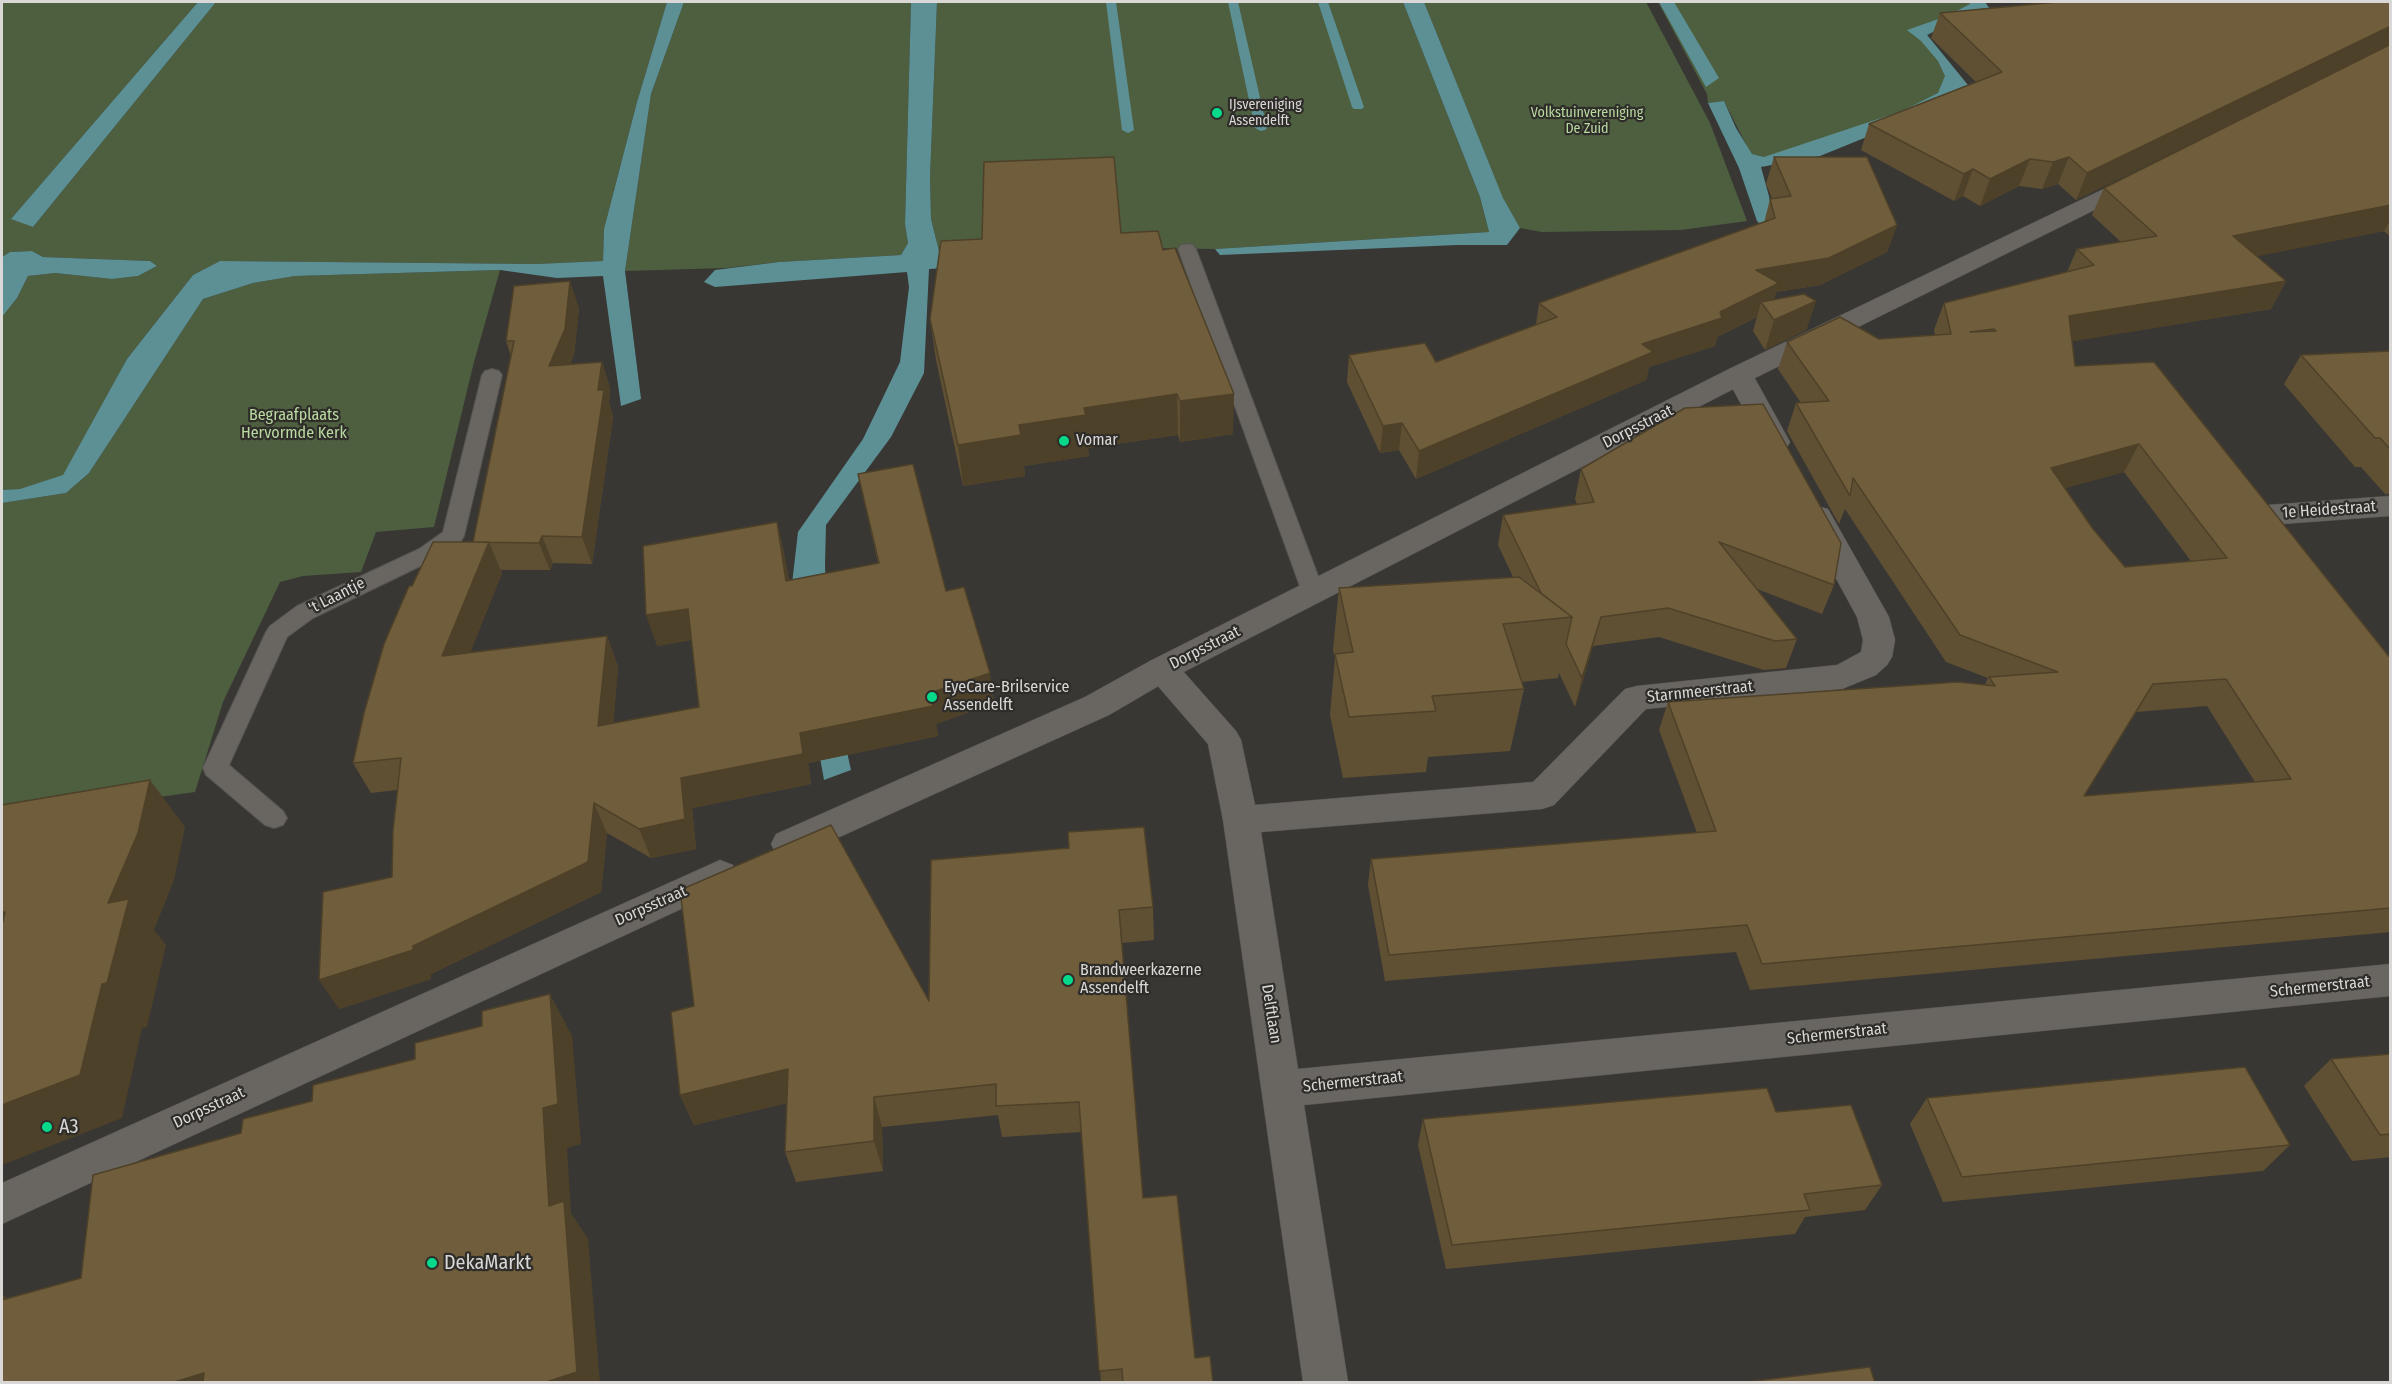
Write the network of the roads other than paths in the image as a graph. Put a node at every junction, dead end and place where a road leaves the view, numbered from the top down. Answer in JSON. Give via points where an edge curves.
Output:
{"nodes":[{"id":1,"x":2163,"y":167,"type":"edge"},
{"id":2,"x":1187,"y":249,"type":"dead end"},
{"id":3,"x":492,"y":375,"type":"dead end"},
{"id":4,"x":1739,"y":375,"type":"junction"},
{"id":5,"x":2248,"y":489,"type":"edge"},
{"id":6,"x":2391,"y":506,"type":"edge"},
{"id":7,"x":2268,"y":515,"type":"junction"},
{"id":8,"x":2290,"y":543,"type":"edge"},
{"id":9,"x":1313,"y":592,"type":"junction"},
{"id":10,"x":1162,"y":669,"type":"junction"},
{"id":11,"x":274,"y":818,"type":"dead end"},
{"id":12,"x":1241,"y":820,"type":"junction"},
{"id":13,"x":2391,"y":980,"type":"edge"},
{"id":14,"x":1283,"y":1089,"type":"junction"},
{"id":15,"x":2,"y":1204,"type":"edge"},
{"id":16,"x":1325,"y":1383,"type":"edge"}],
"edges":[{"from":1,"to":4,"type":"street","name":"Dorpsstraat"},
{"from":2,"to":9,"type":"lane"},
{"from":3,"to":11,"type":"lane","name":"'t Laantje","via":[[453,536],[428,554],[305,612],[278,632],[215,768]]},
{"from":4,"to":9,"type":"street","name":"Dorpsstraat"},
{"from":4,"to":12,"type":"street","name":"Starnmeerstraat","via":[[1873,617],[1879,640],[1876,657],[1842,677],[1637,698],[1542,795]]},
{"from":5,"to":7,"type":"street"},
{"from":6,"to":7,"type":"street","name":"1e Heidestraat"},
{"from":7,"to":8,"type":"street"},
{"from":9,"to":10,"type":"street","name":"Dorpsstraat"},
{"from":10,"to":12,"type":"street","name":"Delftlaan","via":[[1224,740]]},
{"from":10,"to":15,"type":"street","name":"Dorpsstraat","via":[[1097,706]]},
{"from":12,"to":14,"type":"street","name":"Delftlaan"},
{"from":13,"to":14,"type":"street","name":"Schermerstraat"},
{"from":14,"to":16,"type":"street","name":"Delftlaan"}]}
